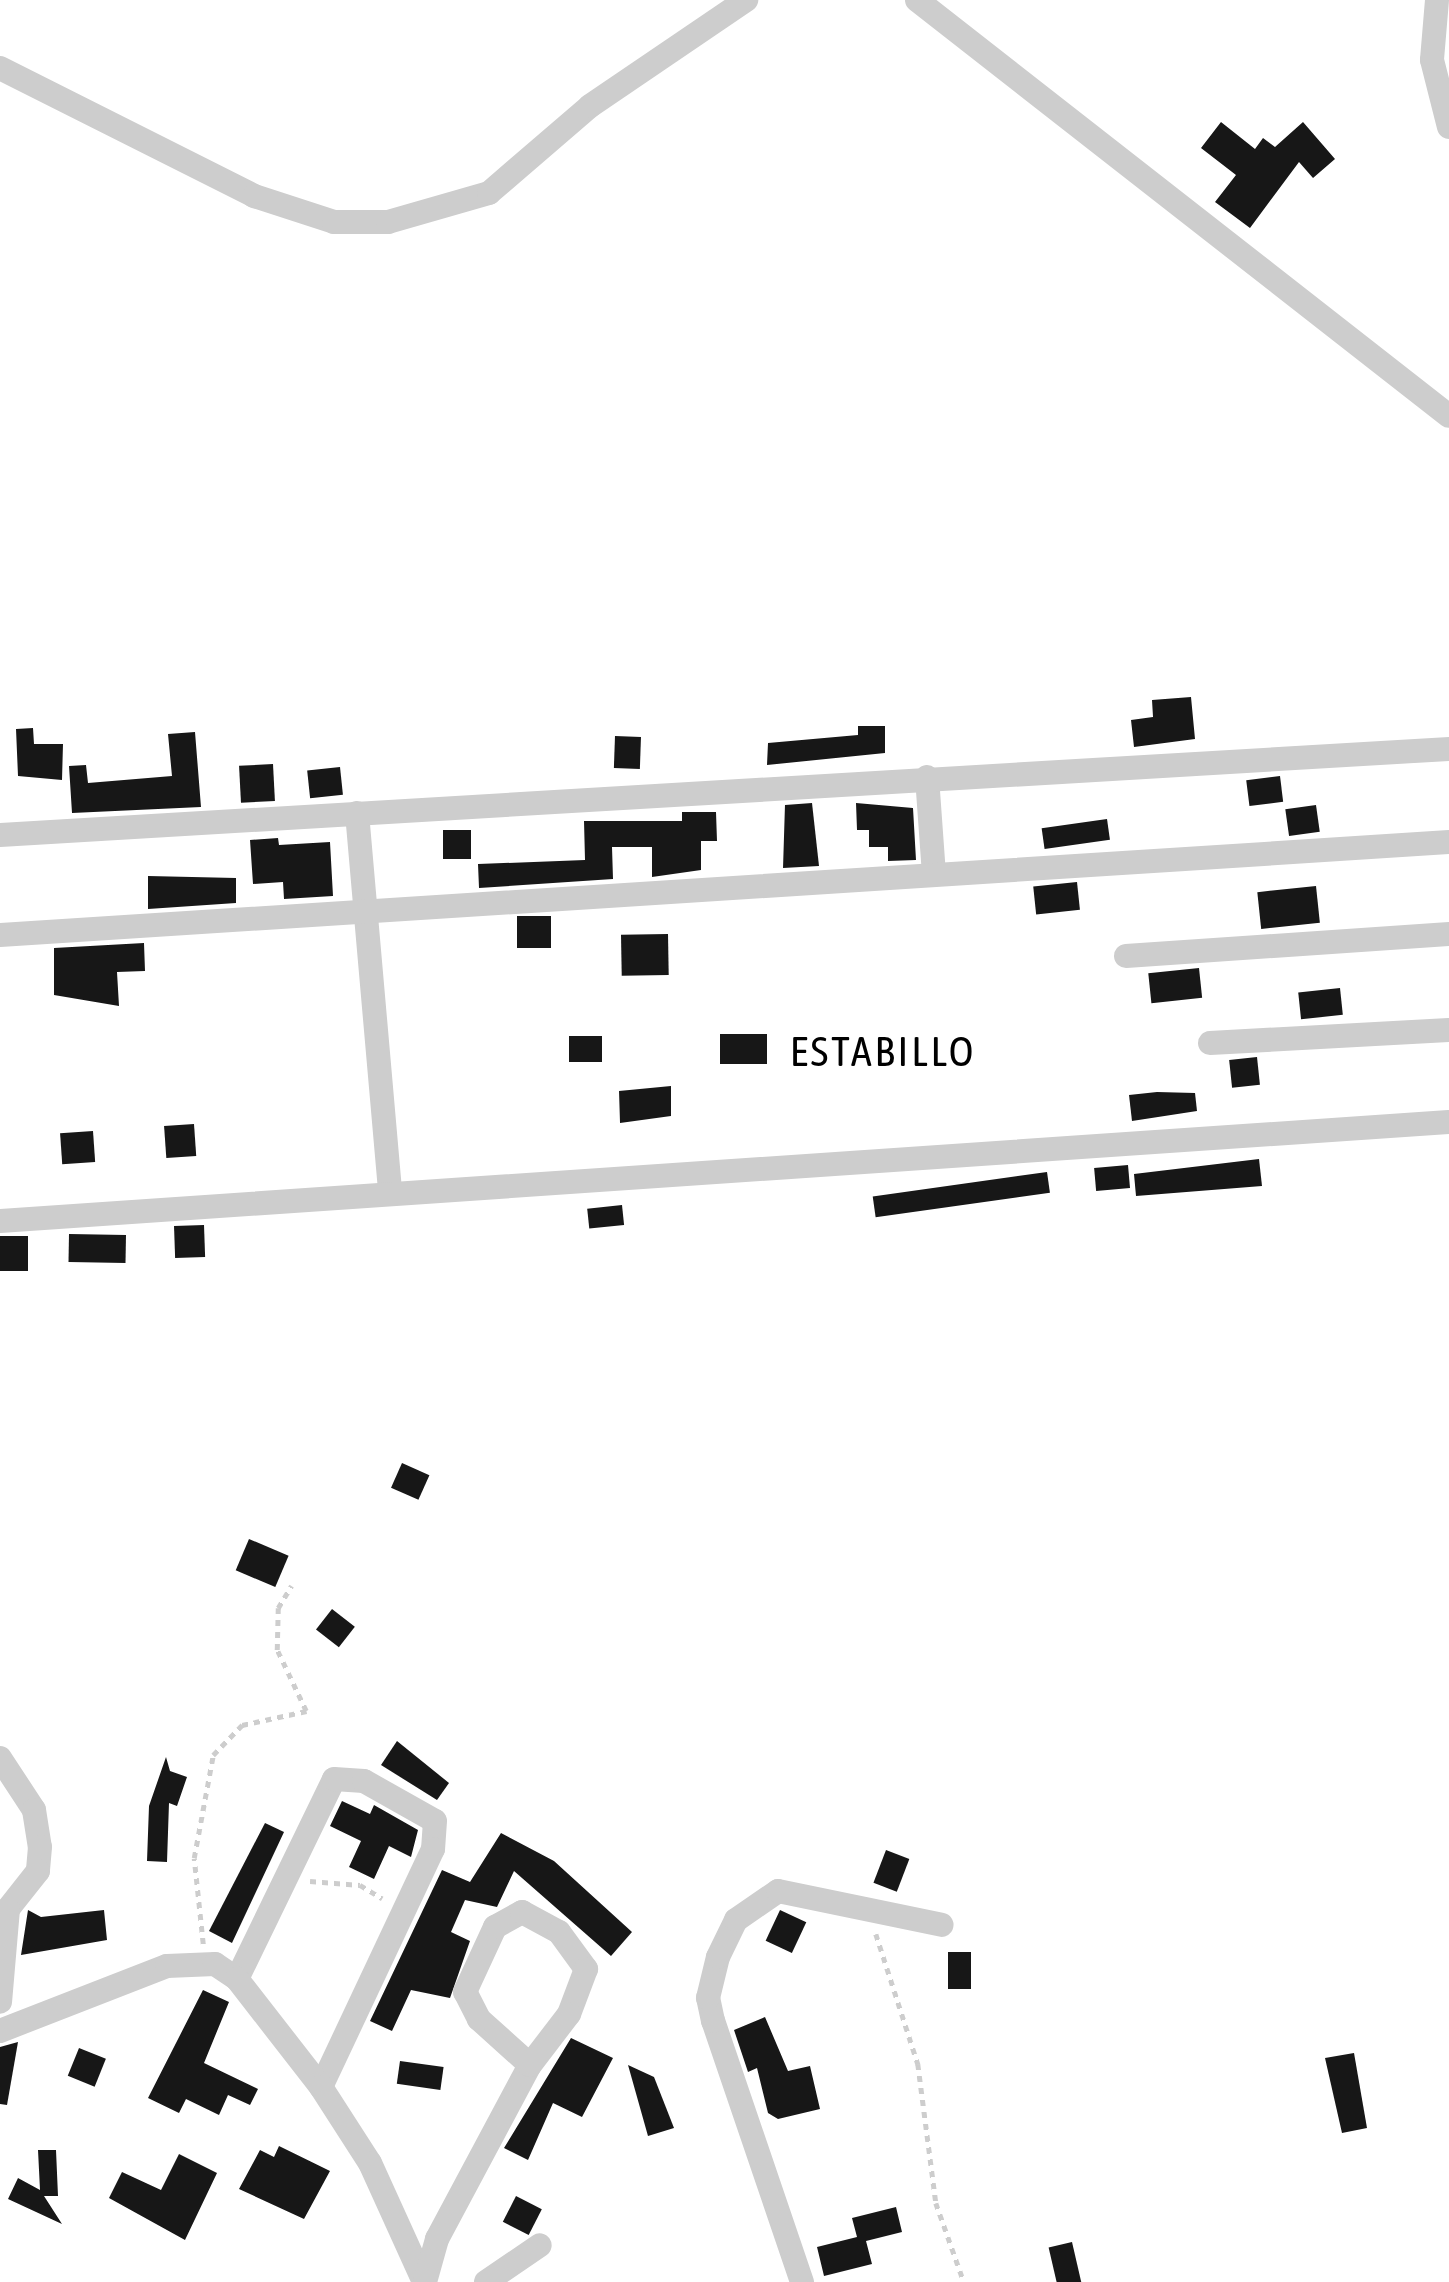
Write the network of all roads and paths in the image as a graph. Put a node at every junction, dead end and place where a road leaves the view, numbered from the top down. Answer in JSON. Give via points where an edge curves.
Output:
{"nodes":[{"id":1,"x":746,"y":0,"type":"edge"},
{"id":2,"x":916,"y":0,"type":"edge"},
{"id":3,"x":1437,"y":0,"type":"edge"},
{"id":4,"x":0,"y":68,"type":"edge"},
{"id":5,"x":1449,"y":127,"type":"edge"},
{"id":6,"x":1449,"y":416,"type":"edge"},
{"id":7,"x":1449,"y":749,"type":"edge"},
{"id":8,"x":927,"y":777,"type":"junction"},
{"id":9,"x":357,"y":813,"type":"junction"},
{"id":10,"x":0,"y":835,"type":"edge"},
{"id":11,"x":1449,"y":842,"type":"edge"},
{"id":12,"x":934,"y":875,"type":"junction"},
{"id":13,"x":363,"y":912,"type":"junction"},
{"id":14,"x":1449,"y":934,"type":"edge"},
{"id":15,"x":0,"y":935,"type":"edge"},
{"id":16,"x":1126,"y":956,"type":"dead end"},
{"id":17,"x":1449,"y":1030,"type":"edge"},
{"id":18,"x":1210,"y":1043,"type":"dead end"},
{"id":19,"x":1449,"y":1122,"type":"edge"},
{"id":20,"x":390,"y":1191,"type":"junction"},
{"id":21,"x":0,"y":1221,"type":"edge"},
{"id":22,"x":291,"y":1586,"type":"dead end"},
{"id":23,"x":0,"y":1758,"type":"edge"},
{"id":24,"x":280,"y":1884,"type":"junction"},
{"id":25,"x":850,"y":1901,"type":"junction"},
{"id":26,"x":397,"y":1921,"type":"junction"},
{"id":27,"x":942,"y":1925,"type":"dead end"},
{"id":28,"x":214,"y":1964,"type":"junction"},
{"id":29,"x":237,"y":1979,"type":"junction"},
{"id":30,"x":0,"y":2002,"type":"edge"},
{"id":31,"x":0,"y":2031,"type":"edge"},
{"id":32,"x":530,"y":2065,"type":"junction"},
{"id":33,"x":321,"y":2087,"type":"junction"},
{"id":34,"x":540,"y":2245,"type":"dead end"},
{"id":35,"x":425,"y":2282,"type":"edge"},
{"id":36,"x":486,"y":2282,"type":"edge"},
{"id":37,"x":802,"y":2282,"type":"edge"},
{"id":38,"x":964,"y":2282,"type":"edge"}],
"edges":[{"from":1,"to":4,"type":"street","via":[[590,106],[489,193],[388,222],[334,222],[254,196]]},
{"from":2,"to":6,"type":"street"},
{"from":3,"to":5,"type":"street","via":[[1432,60]]},
{"from":7,"to":8,"type":"street"},
{"from":8,"to":9,"type":"street"},
{"from":8,"to":12,"type":"street"},
{"from":9,"to":10,"type":"street"},
{"from":9,"to":13,"type":"street"},
{"from":11,"to":12,"type":"street"},
{"from":12,"to":13,"type":"street"},
{"from":13,"to":15,"type":"street"},
{"from":13,"to":20,"type":"street"},
{"from":14,"to":16,"type":"street"},
{"from":17,"to":18,"type":"street"},
{"from":19,"to":20,"type":"street"},
{"from":20,"to":21,"type":"street"},
{"from":22,"to":28,"type":"path","via":[[278,1608],[278,1650],[306,1711],[242,1725],[213,1754],[199,1800],[194,1914]]},
{"from":23,"to":30,"type":"street","via":[[34,1810],[40,1847],[38,1871],[8,1909]]},
{"from":24,"to":26,"type":"path","via":[[360,1885],[381,1892],[384,1911]]},
{"from":24,"to":26,"type":"street","via":[[324,1792],[346,1776],[435,1820],[433,1849]]},
{"from":24,"to":29,"type":"street"},
{"from":25,"to":27,"type":"street"},
{"from":25,"to":37,"type":"street","via":[[778,1891],[755,1900],[736,1920],[711,1974],[713,2021]]},
{"from":25,"to":38,"type":"path","via":[[877,1936],[918,2064],[935,2203]]},
{"from":26,"to":33,"type":"street"},
{"from":28,"to":29,"type":"street"},
{"from":28,"to":31,"type":"street","via":[[167,1966]]},
{"from":29,"to":33,"type":"street"},
{"from":32,"to":32,"type":"street","via":[[479,2019],[465,1992],[495,1927],[522,1912],[559,1932],[586,1969],[569,2014]]},
{"from":32,"to":35,"type":"street","via":[[437,2239]]},
{"from":33,"to":35,"type":"street","via":[[370,2163]]},
{"from":34,"to":36,"type":"street"}]}
